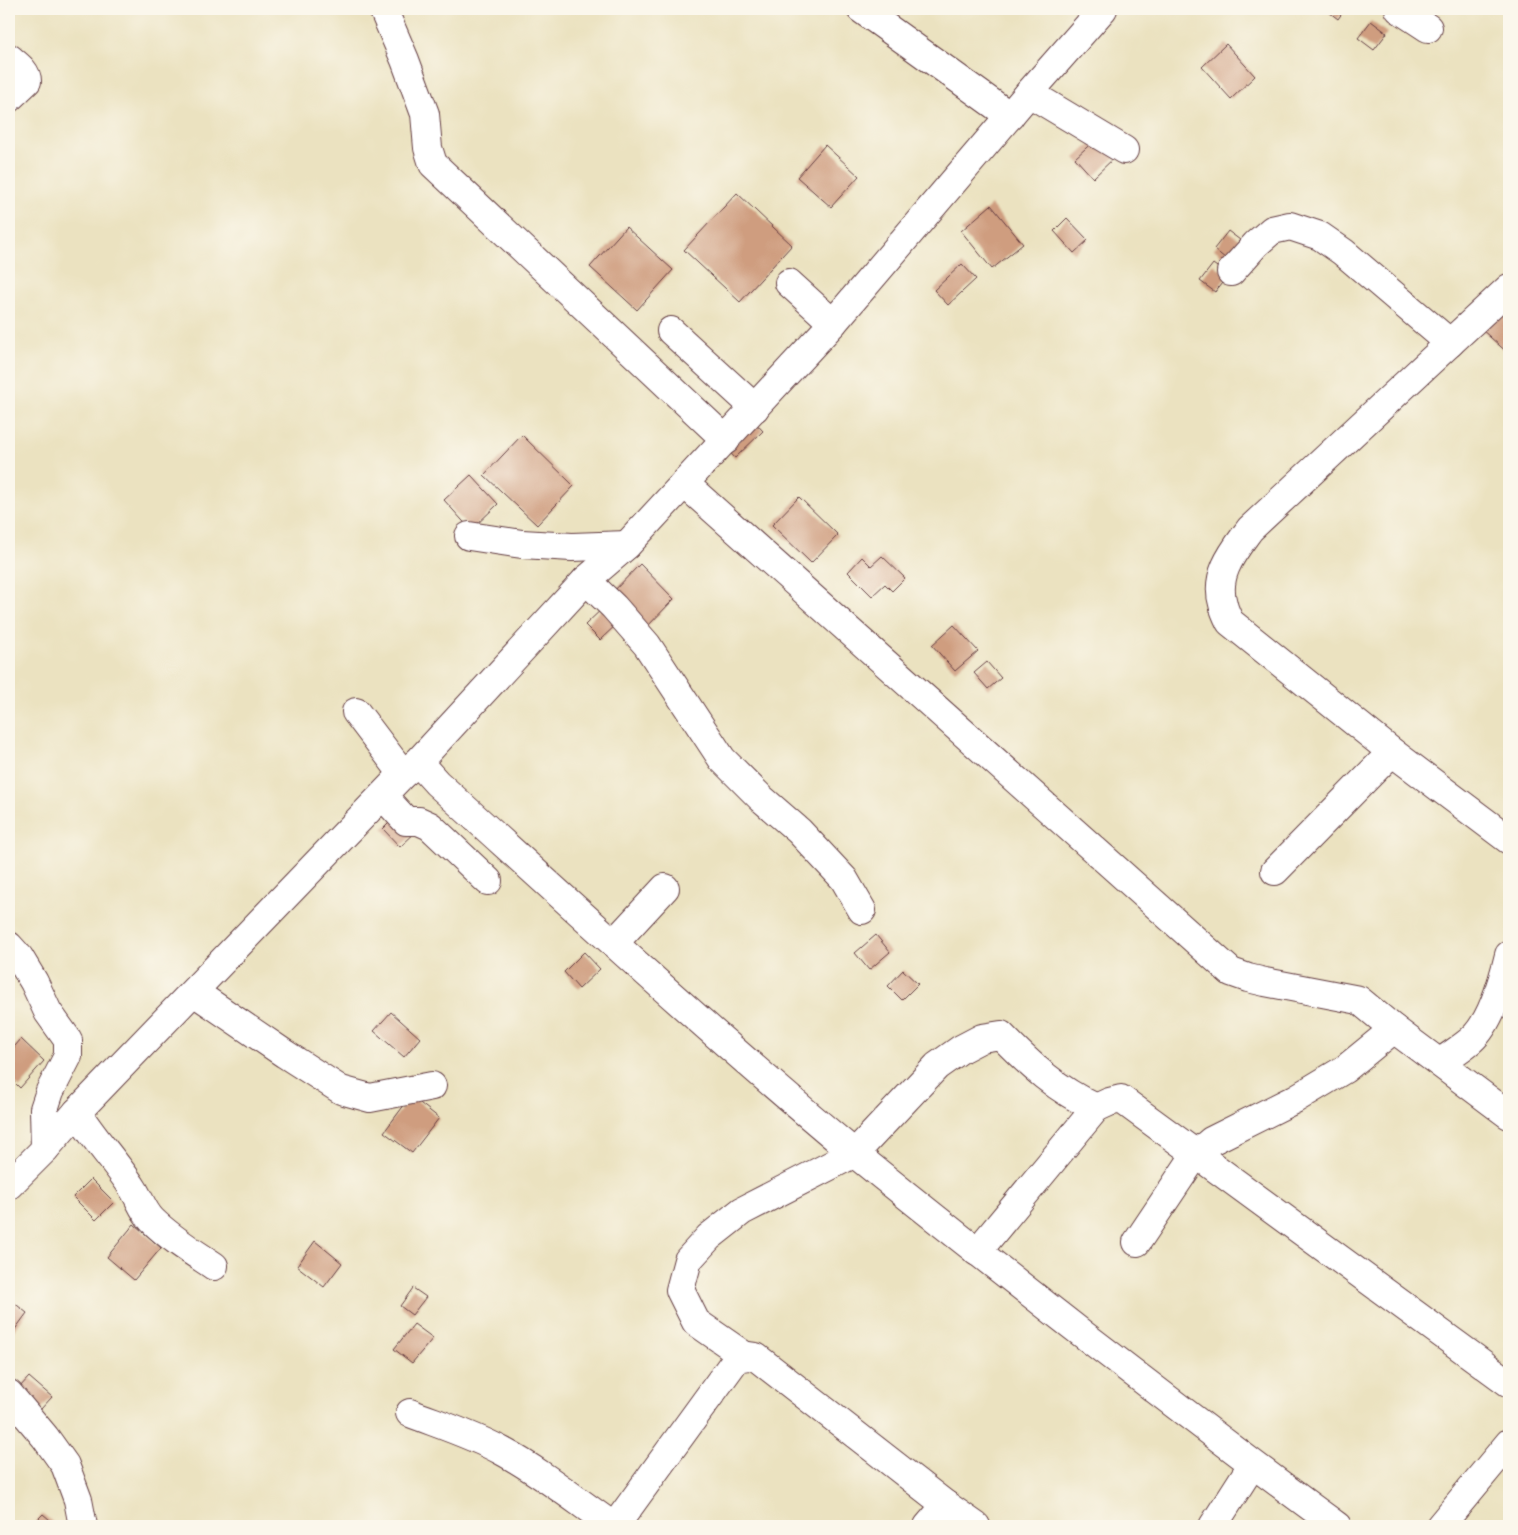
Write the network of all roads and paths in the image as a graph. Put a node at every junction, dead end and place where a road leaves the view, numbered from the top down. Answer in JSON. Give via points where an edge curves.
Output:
{"nodes":[{"id":1,"x":383,"y":9,"type":"edge"},
{"id":2,"x":861,"y":9,"type":"edge"},
{"id":3,"x":1103,"y":9,"type":"edge"},
{"id":4,"x":1400,"y":9,"type":"edge"},
{"id":5,"x":1428,"y":28,"type":"dead end"},
{"id":6,"x":9,"y":58,"type":"edge"},
{"id":7,"x":1029,"y":93,"type":"junction"},
{"id":8,"x":9,"y":98,"type":"edge"},
{"id":9,"x":1010,"y":116,"type":"junction"},
{"id":10,"x":1124,"y":150,"type":"dead end"},
{"id":11,"x":1231,"y":272,"type":"dead end"},
{"id":12,"x":789,"y":283,"type":"dead end"},
{"id":13,"x":1509,"y":288,"type":"edge"},
{"id":14,"x":833,"y":323,"type":"junction"},
{"id":15,"x":671,"y":331,"type":"dead end"},
{"id":16,"x":1450,"y":342,"type":"junction"},
{"id":17,"x":755,"y":408,"type":"junction"},
{"id":18,"x":726,"y":440,"type":"junction"},
{"id":19,"x":685,"y":484,"type":"junction"},
{"id":20,"x":469,"y":536,"type":"dead end"},
{"id":21,"x":628,"y":545,"type":"junction"},
{"id":22,"x":586,"y":580,"type":"junction"},
{"id":23,"x":356,"y":712,"type":"dead end"},
{"id":24,"x":1392,"y":752,"type":"junction"},
{"id":25,"x":411,"y":768,"type":"junction"},
{"id":26,"x":383,"y":796,"type":"junction"},
{"id":27,"x":1509,"y":840,"type":"edge"},
{"id":28,"x":1275,"y":871,"type":"dead end"},
{"id":29,"x":488,"y":880,"type":"dead end"},
{"id":30,"x":665,"y":888,"type":"dead end"},
{"id":31,"x":862,"y":910,"type":"dead end"},
{"id":32,"x":614,"y":943,"type":"junction"},
{"id":33,"x":9,"y":946,"type":"edge"},
{"id":34,"x":1509,"y":955,"type":"edge"},
{"id":35,"x":194,"y":992,"type":"junction"},
{"id":36,"x":1394,"y":1029,"type":"junction"},
{"id":37,"x":1440,"y":1063,"type":"junction"},
{"id":38,"x":432,"y":1086,"type":"dead end"},
{"id":39,"x":1096,"y":1108,"type":"junction"},
{"id":40,"x":77,"y":1112,"type":"junction"},
{"id":41,"x":1509,"y":1115,"type":"edge"},
{"id":42,"x":45,"y":1148,"type":"junction"},
{"id":43,"x":855,"y":1154,"type":"junction"},
{"id":44,"x":1196,"y":1154,"type":"junction"},
{"id":45,"x":9,"y":1185,"type":"edge"},
{"id":46,"x":1137,"y":1242,"type":"dead end"},
{"id":47,"x":977,"y":1252,"type":"junction"},
{"id":48,"x":214,"y":1266,"type":"dead end"},
{"id":49,"x":745,"y":1356,"type":"junction"},
{"id":50,"x":1509,"y":1383,"type":"edge"},
{"id":51,"x":9,"y":1394,"type":"edge"},
{"id":52,"x":410,"y":1413,"type":"dead end"},
{"id":53,"x":1509,"y":1444,"type":"edge"},
{"id":54,"x":1252,"y":1465,"type":"junction"},
{"id":55,"x":946,"y":1505,"type":"junction"},
{"id":56,"x":83,"y":1526,"type":"edge"},
{"id":57,"x":614,"y":1526,"type":"edge"},
{"id":58,"x":928,"y":1526,"type":"edge"},
{"id":59,"x":976,"y":1526,"type":"edge"},
{"id":60,"x":1213,"y":1526,"type":"edge"},
{"id":61,"x":1337,"y":1526,"type":"edge"},
{"id":62,"x":1440,"y":1526,"type":"edge"}],
"edges":[{"from":1,"to":18,"type":"street","via":[[425,114],[433,164]]},
{"from":2,"to":9,"type":"street"},
{"from":3,"to":7,"type":"street"},
{"from":4,"to":5,"type":"street"},
{"from":6,"to":8,"type":"street","via":[[27,78]]},
{"from":7,"to":9,"type":"street"},
{"from":7,"to":10,"type":"street"},
{"from":9,"to":14,"type":"street"},
{"from":11,"to":16,"type":"street","via":[[1272,230],[1290,226],[1320,236],[1343,252]]},
{"from":12,"to":14,"type":"street"},
{"from":13,"to":16,"type":"street"},
{"from":14,"to":17,"type":"street"},
{"from":15,"to":17,"type":"street"},
{"from":16,"to":24,"type":"street","via":[[1250,529],[1226,564],[1221,584],[1222,602],[1230,622]]},
{"from":17,"to":18,"type":"street"},
{"from":18,"to":19,"type":"street"},
{"from":19,"to":21,"type":"street"},
{"from":19,"to":36,"type":"street","via":[[1231,972],[1265,982],[1359,1000]]},
{"from":20,"to":21,"type":"street","via":[[572,548]]},
{"from":21,"to":22,"type":"street"},
{"from":22,"to":25,"type":"street"},
{"from":22,"to":31,"type":"street","via":[[647,645],[722,759],[799,831],[844,879]]},
{"from":23,"to":25,"type":"street"},
{"from":24,"to":27,"type":"street"},
{"from":24,"to":28,"type":"street"},
{"from":25,"to":26,"type":"street"},
{"from":25,"to":32,"type":"street","via":[[437,784]]},
{"from":26,"to":29,"type":"street","via":[[406,821],[419,821],[430,826]]},
{"from":26,"to":35,"type":"street"},
{"from":30,"to":32,"type":"street"},
{"from":32,"to":43,"type":"street"},
{"from":33,"to":42,"type":"street","via":[[19,957],[48,1012],[68,1040],[68,1056],[44,1108]]},
{"from":34,"to":37,"type":"street","via":[[1495,1003],[1479,1032]]},
{"from":35,"to":38,"type":"street","via":[[342,1090],[370,1098]]},
{"from":35,"to":40,"type":"street"},
{"from":36,"to":37,"type":"street"},
{"from":36,"to":44,"type":"street","via":[[1345,1069],[1295,1099],[1210,1141]]},
{"from":37,"to":41,"type":"street"},
{"from":39,"to":43,"type":"street","via":[[1053,1084],[1001,1035],[982,1038],[937,1066]]},
{"from":39,"to":44,"type":"street","via":[[1121,1099]]},
{"from":39,"to":47,"type":"street"},
{"from":40,"to":42,"type":"street"},
{"from":40,"to":48,"type":"street","via":[[112,1158],[150,1218]]},
{"from":42,"to":45,"type":"street"},
{"from":43,"to":47,"type":"street"},
{"from":43,"to":49,"type":"street","via":[[742,1211],[708,1237],[688,1260],[680,1290],[696,1322]]},
{"from":44,"to":46,"type":"street"},
{"from":44,"to":50,"type":"street"},
{"from":47,"to":54,"type":"street"},
{"from":49,"to":55,"type":"street","via":[[756,1356]]},
{"from":49,"to":57,"type":"street","via":[[737,1358]]},
{"from":51,"to":56,"type":"street","via":[[65,1465],[78,1500]]},
{"from":52,"to":57,"type":"street","via":[[502,1450]]},
{"from":53,"to":62,"type":"street"},
{"from":54,"to":60,"type":"street"},
{"from":54,"to":61,"type":"street"},
{"from":55,"to":58,"type":"street"},
{"from":55,"to":59,"type":"street"}]}
